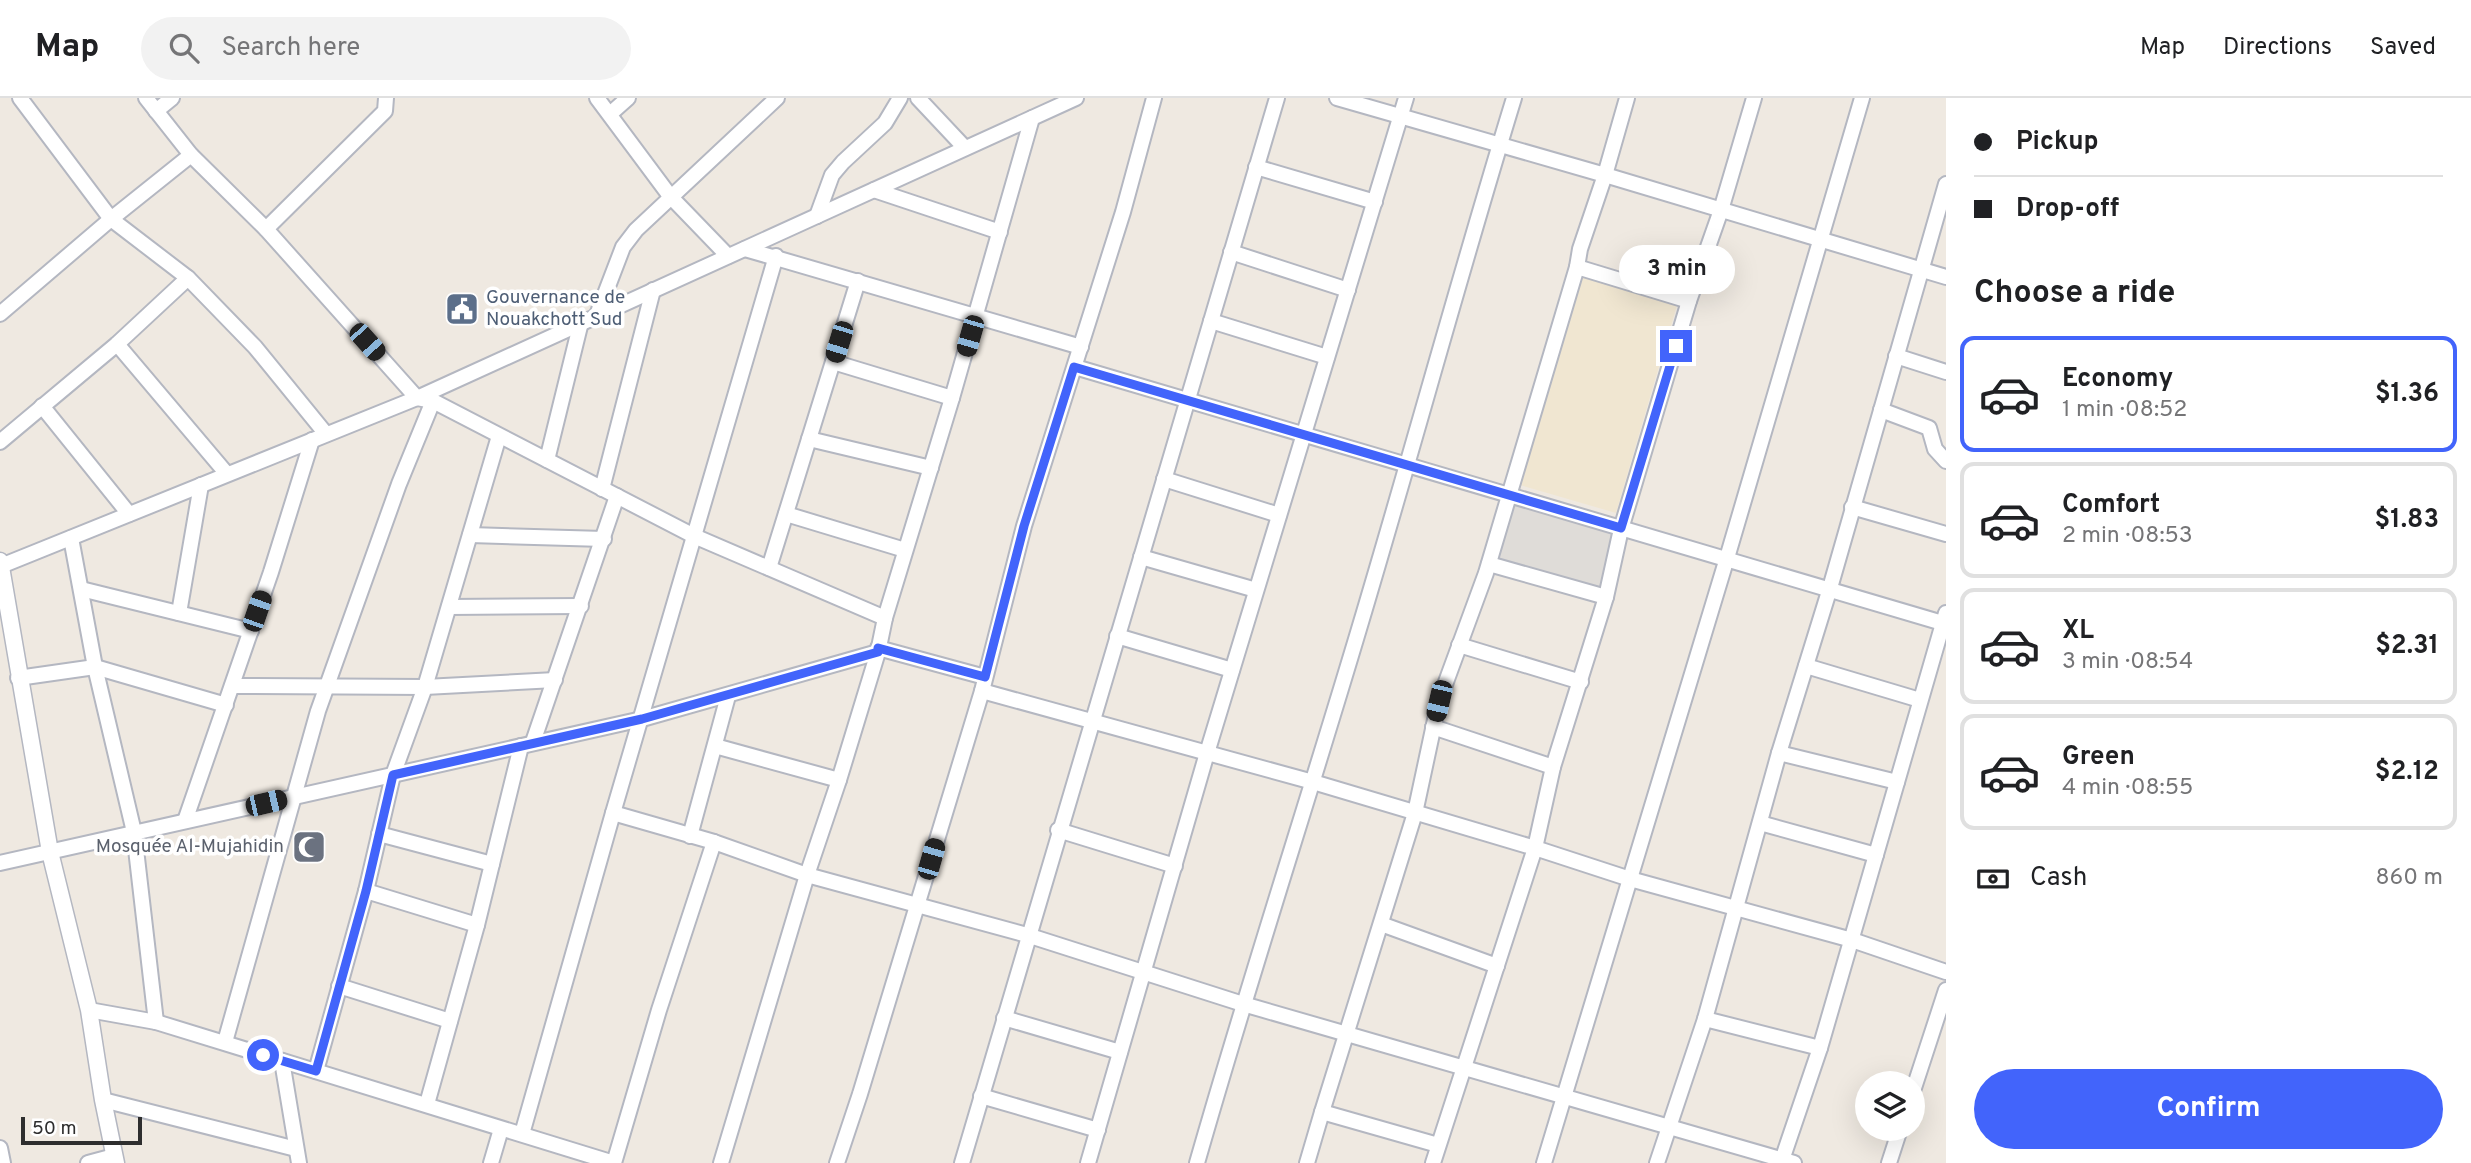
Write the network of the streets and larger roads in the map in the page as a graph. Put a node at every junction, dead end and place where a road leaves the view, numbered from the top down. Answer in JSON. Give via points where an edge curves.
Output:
{"nodes":[{"id":1,"x":20,"y":98,"type":"edge"},
{"id":2,"x":146,"y":98,"type":"edge"},
{"id":3,"x":172,"y":98,"type":"edge"},
{"id":4,"x":386,"y":98,"type":"edge"},
{"id":5,"x":597,"y":98,"type":"edge"},
{"id":6,"x":628,"y":98,"type":"edge"},
{"id":7,"x":778,"y":98,"type":"edge"},
{"id":8,"x":900,"y":98,"type":"edge"},
{"id":9,"x":918,"y":98,"type":"edge"},
{"id":10,"x":1154,"y":98,"type":"edge"},
{"id":11,"x":1277,"y":98,"type":"edge"},
{"id":12,"x":1338,"y":98,"type":"edge"},
{"id":13,"x":1406,"y":98,"type":"edge"},
{"id":14,"x":1514,"y":98,"type":"edge"},
{"id":15,"x":1627,"y":98,"type":"edge"},
{"id":16,"x":1754,"y":98,"type":"edge"},
{"id":17,"x":1862,"y":98,"type":"edge"},
{"id":18,"x":1067,"y":99,"type":"edge"},
{"id":19,"x":156,"y":111,"type":"junction"},
{"id":20,"x":610,"y":114,"type":"junction"},
{"id":21,"x":1401,"y":117,"type":"junction"},
{"id":22,"x":1032,"y":118,"type":"junction"},
{"id":23,"x":1500,"y":145,"type":"junction"},
{"id":24,"x":965,"y":148,"type":"junction"},
{"id":25,"x":191,"y":155,"type":"junction"},
{"id":26,"x":1256,"y":167,"type":"junction"},
{"id":27,"x":1605,"y":174,"type":"junction"},
{"id":28,"x":1946,"y":184,"type":"edge"},
{"id":29,"x":874,"y":190,"type":"junction"},
{"id":30,"x":670,"y":196,"type":"junction"},
{"id":31,"x":1375,"y":202,"type":"junction"},
{"id":32,"x":1721,"y":210,"type":"junction"},
{"id":33,"x":817,"y":216,"type":"junction"},
{"id":34,"x":111,"y":219,"type":"junction"},
{"id":35,"x":266,"y":229,"type":"junction"},
{"id":36,"x":1000,"y":232,"type":"junction"},
{"id":37,"x":1820,"y":239,"type":"junction"},
{"id":38,"x":745,"y":249,"type":"junction"},
{"id":39,"x":1231,"y":252,"type":"junction"},
{"id":40,"x":729,"y":256,"type":"junction"},
{"id":41,"x":776,"y":257,"type":"junction"},
{"id":42,"x":1577,"y":267,"type":"junction"},
{"id":43,"x":1921,"y":268,"type":"junction"},
{"id":44,"x":1946,"y":277,"type":"edge"},
{"id":45,"x":188,"y":278,"type":"junction"},
{"id":46,"x":858,"y":281,"type":"junction"},
{"id":47,"x":653,"y":290,"type":"junction"},
{"id":48,"x":1348,"y":290,"type":"junction"},
{"id":49,"x":1689,"y":300,"type":"junction"},
{"id":50,"x":0,"y":314,"type":"edge"},
{"id":51,"x":597,"y":315,"type":"junction"},
{"id":52,"x":976,"y":316,"type":"junction"},
{"id":53,"x":1211,"y":321,"type":"junction"},
{"id":54,"x":581,"y":322,"type":"junction"},
{"id":55,"x":117,"y":344,"type":"junction"},
{"id":56,"x":1081,"y":347,"type":"junction"},
{"id":57,"x":1896,"y":356,"type":"junction"},
{"id":58,"x":1327,"y":357,"type":"junction"},
{"id":59,"x":833,"y":362,"type":"junction"},
{"id":60,"x":1074,"y":367,"type":"junction"},
{"id":61,"x":1946,"y":372,"type":"edge"},
{"id":62,"x":417,"y":398,"type":"junction"},
{"id":63,"x":952,"y":398,"type":"junction"},
{"id":64,"x":1188,"y":400,"type":"junction"},
{"id":65,"x":433,"y":401,"type":"junction"},
{"id":66,"x":42,"y":406,"type":"junction"},
{"id":67,"x":1881,"y":410,"type":"junction"},
{"id":68,"x":1303,"y":435,"type":"junction"},
{"id":69,"x":499,"y":436,"type":"junction"},
{"id":70,"x":319,"y":437,"type":"junction"},
{"id":71,"x":809,"y":439,"type":"junction"},
{"id":72,"x":0,"y":442,"type":"edge"},
{"id":73,"x":547,"y":460,"type":"junction"},
{"id":74,"x":1946,"y":461,"type":"edge"},
{"id":75,"x":1408,"y":465,"type":"junction"},
{"id":76,"x":931,"y":468,"type":"junction"},
{"id":77,"x":227,"y":474,"type":"junction"},
{"id":78,"x":1164,"y":479,"type":"junction"},
{"id":79,"x":201,"y":485,"type":"junction"},
{"id":80,"x":602,"y":489,"type":"junction"},
{"id":81,"x":617,"y":496,"type":"junction"},
{"id":82,"x":1508,"y":496,"type":"junction"},
{"id":83,"x":1852,"y":507,"type":"junction"},
{"id":84,"x":129,"y":514,"type":"junction"},
{"id":85,"x":786,"y":514,"type":"junction"},
{"id":86,"x":1279,"y":515,"type":"junction"},
{"id":87,"x":1621,"y":528,"type":"junction"},
{"id":88,"x":1946,"y":534,"type":"edge"},
{"id":89,"x":470,"y":535,"type":"junction"},
{"id":90,"x":694,"y":536,"type":"junction"},
{"id":91,"x":71,"y":538,"type":"junction"},
{"id":92,"x":604,"y":539,"type":"junction"},
{"id":93,"x":905,"y":551,"type":"junction"},
{"id":94,"x":1141,"y":557,"type":"junction"},
{"id":95,"x":1727,"y":558,"type":"junction"},
{"id":96,"x":0,"y":564,"type":"edge"},
{"id":97,"x":1489,"y":564,"type":"junction"},
{"id":98,"x":769,"y":568,"type":"junction"},
{"id":99,"x":1830,"y":588,"type":"junction"},
{"id":100,"x":80,"y":589,"type":"junction"},
{"id":101,"x":1256,"y":590,"type":"junction"},
{"id":102,"x":1606,"y":597,"type":"junction"},
{"id":103,"x":581,"y":606,"type":"junction"},
{"id":104,"x":449,"y":607,"type":"junction"},
{"id":105,"x":179,"y":613,"type":"junction"},
{"id":106,"x":885,"y":618,"type":"junction"},
{"id":107,"x":1945,"y":620,"type":"edge"},
{"id":108,"x":251,"y":631,"type":"junction"},
{"id":109,"x":1117,"y":636,"type":"junction"},
{"id":110,"x":1459,"y":645,"type":"junction"},
{"id":111,"x":878,"y":650,"type":"junction"},
{"id":112,"x":1806,"y":666,"type":"junction"},
{"id":113,"x":95,"y":667,"type":"junction"},
{"id":114,"x":1232,"y":670,"type":"junction"},
{"id":115,"x":18,"y":678,"type":"junction"},
{"id":116,"x":555,"y":680,"type":"junction"},
{"id":117,"x":1581,"y":682,"type":"junction"},
{"id":118,"x":984,"y":684,"type":"junction"},
{"id":119,"x":232,"y":686,"type":"junction"},
{"id":120,"x":328,"y":686,"type":"junction"},
{"id":121,"x":425,"y":687,"type":"junction"},
{"id":122,"x":729,"y":696,"type":"junction"},
{"id":123,"x":1920,"y":700,"type":"junction"},
{"id":124,"x":226,"y":705,"type":"junction"},
{"id":125,"x":642,"y":719,"type":"junction"},
{"id":126,"x":1091,"y":721,"type":"junction"},
{"id":127,"x":1433,"y":727,"type":"junction"},
{"id":128,"x":527,"y":744,"type":"junction"},
{"id":129,"x":715,"y":746,"type":"junction"},
{"id":130,"x":1779,"y":752,"type":"junction"},
{"id":131,"x":1207,"y":753,"type":"junction"},
{"id":132,"x":1553,"y":767,"type":"junction"},
{"id":133,"x":393,"y":775,"type":"junction"},
{"id":134,"x":839,"y":780,"type":"junction"},
{"id":135,"x":1313,"y":782,"type":"junction"},
{"id":136,"x":1897,"y":782,"type":"junction"},
{"id":137,"x":292,"y":797,"type":"junction"},
{"id":138,"x":612,"y":813,"type":"junction"},
{"id":139,"x":1415,"y":813,"type":"junction"},
{"id":140,"x":185,"y":821,"type":"junction"},
{"id":141,"x":1760,"y":822,"type":"junction"},
{"id":142,"x":1058,"y":830,"type":"junction"},
{"id":143,"x":134,"y":832,"type":"junction"},
{"id":144,"x":379,"y":834,"type":"junction"},
{"id":145,"x":690,"y":836,"type":"junction"},
{"id":146,"x":714,"y":842,"type":"junction"},
{"id":147,"x":1535,"y":848,"type":"junction"},
{"id":148,"x":50,"y":852,"type":"junction"},
{"id":149,"x":1876,"y":855,"type":"junction"},
{"id":150,"x":0,"y":863,"type":"edge"},
{"id":151,"x":492,"y":864,"type":"junction"},
{"id":152,"x":1175,"y":866,"type":"junction"},
{"id":153,"x":807,"y":875,"type":"junction"},
{"id":154,"x":1630,"y":879,"type":"junction"},
{"id":155,"x":366,"y":891,"type":"junction"},
{"id":156,"x":918,"y":905,"type":"junction"},
{"id":157,"x":1737,"y":909,"type":"junction"},
{"id":158,"x":1381,"y":924,"type":"junction"},
{"id":159,"x":477,"y":925,"type":"junction"},
{"id":160,"x":1027,"y":936,"type":"junction"},
{"id":161,"x":1852,"y":940,"type":"junction"},
{"id":162,"x":1497,"y":966,"type":"junction"},
{"id":163,"x":1143,"y":972,"type":"junction"},
{"id":164,"x":1946,"y":972,"type":"edge"},
{"id":165,"x":339,"y":986,"type":"junction"},
{"id":166,"x":1946,"y":990,"type":"edge"},
{"id":167,"x":1243,"y":1004,"type":"junction"},
{"id":168,"x":89,"y":1010,"type":"junction"},
{"id":169,"x":1003,"y":1018,"type":"junction"},
{"id":170,"x":1705,"y":1019,"type":"junction"},
{"id":171,"x":450,"y":1021,"type":"junction"},
{"id":172,"x":156,"y":1022,"type":"junction"},
{"id":173,"x":1348,"y":1034,"type":"junction"},
{"id":174,"x":225,"y":1042,"type":"junction"},
{"id":175,"x":1820,"y":1048,"type":"junction"},
{"id":176,"x":1120,"y":1052,"type":"junction"},
{"id":177,"x":282,"y":1061,"type":"junction"},
{"id":178,"x":1464,"y":1068,"type":"junction"},
{"id":179,"x":316,"y":1071,"type":"junction"},
{"id":180,"x":1920,"y":1071,"type":"edge"},
{"id":181,"x":981,"y":1096,"type":"junction"},
{"id":182,"x":1563,"y":1097,"type":"junction"},
{"id":183,"x":103,"y":1100,"type":"junction"},
{"id":184,"x":427,"y":1104,"type":"junction"},
{"id":185,"x":1322,"y":1112,"type":"junction"},
{"id":186,"x":1668,"y":1126,"type":"junction"},
{"id":187,"x":501,"y":1129,"type":"junction"},
{"id":188,"x":1098,"y":1130,"type":"junction"},
{"id":189,"x":522,"y":1134,"type":"junction"},
{"id":190,"x":1896,"y":1141,"type":"edge"},
{"id":191,"x":1438,"y":1145,"type":"junction"},
{"id":192,"x":0,"y":1148,"type":"edge"},
{"id":193,"x":297,"y":1156,"type":"edge"},
{"id":194,"x":115,"y":1160,"type":"edge"},
{"id":195,"x":590,"y":1160,"type":"edge"},
{"id":196,"x":1786,"y":1162,"type":"edge"},
{"id":197,"x":3,"y":1163,"type":"edge"},
{"id":198,"x":88,"y":1163,"type":"edge"},
{"id":199,"x":491,"y":1163,"type":"edge"},
{"id":200,"x":614,"y":1163,"type":"edge"},
{"id":201,"x":721,"y":1163,"type":"edge"},
{"id":202,"x":837,"y":1163,"type":"edge"},
{"id":203,"x":962,"y":1163,"type":"edge"},
{"id":204,"x":1088,"y":1163,"type":"edge"},
{"id":205,"x":1197,"y":1163,"type":"edge"},
{"id":206,"x":1307,"y":1163,"type":"edge"},
{"id":207,"x":1433,"y":1163,"type":"edge"},
{"id":208,"x":1544,"y":1163,"type":"edge"},
{"id":209,"x":1657,"y":1163,"type":"edge"},
{"id":210,"x":1889,"y":1163,"type":"edge"}],
"edges":[{"from":1,"to":34,"type":"street"},
{"from":2,"to":19,"type":"street"},
{"from":3,"to":19,"type":"street"},
{"from":4,"to":35,"type":"street","via":[[386,111]]},
{"from":5,"to":20,"type":"street"},
{"from":6,"to":20,"type":"street"},
{"from":7,"to":30,"type":"street"},
{"from":8,"to":33,"type":"street","via":[[885,123],[832,175]]},
{"from":9,"to":24,"type":"street"},
{"from":10,"to":56,"type":"street"},
{"from":11,"to":26,"type":"street"},
{"from":12,"to":21,"type":"street"},
{"from":13,"to":21,"type":"street"},
{"from":14,"to":23,"type":"street"},
{"from":15,"to":27,"type":"street"},
{"from":16,"to":32,"type":"street"},
{"from":17,"to":37,"type":"street"},
{"from":18,"to":22,"type":"street"},
{"from":19,"to":25,"type":"street"},
{"from":20,"to":30,"type":"street"},
{"from":21,"to":23,"type":"street"},
{"from":21,"to":31,"type":"street"},
{"from":22,"to":24,"type":"street"},
{"from":22,"to":36,"type":"street"},
{"from":23,"to":27,"type":"street"},
{"from":23,"to":75,"type":"street"},
{"from":24,"to":29,"type":"street"},
{"from":25,"to":34,"type":"street"},
{"from":25,"to":35,"type":"street"},
{"from":26,"to":31,"type":"street"},
{"from":26,"to":39,"type":"street"},
{"from":27,"to":32,"type":"street"},
{"from":27,"to":42,"type":"street"},
{"from":28,"to":43,"type":"street"},
{"from":29,"to":33,"type":"street"},
{"from":29,"to":36,"type":"street"},
{"from":30,"to":40,"type":"street"},
{"from":30,"to":51,"type":"street","via":[[624,247]]},
{"from":31,"to":48,"type":"street"},
{"from":32,"to":37,"type":"street"},
{"from":32,"to":49,"type":"street"},
{"from":33,"to":38,"type":"street"},
{"from":34,"to":45,"type":"street"},
{"from":34,"to":50,"type":"street"},
{"from":35,"to":62,"type":"street"},
{"from":36,"to":52,"type":"street"},
{"from":37,"to":43,"type":"street"},
{"from":37,"to":95,"type":"street"},
{"from":38,"to":40,"type":"street"},
{"from":38,"to":41,"type":"street"},
{"from":39,"to":48,"type":"street"},
{"from":39,"to":53,"type":"street"},
{"from":40,"to":47,"type":"street"},
{"from":41,"to":46,"type":"street"},
{"from":41,"to":90,"type":"street"},
{"from":42,"to":49,"type":"street"},
{"from":42,"to":82,"type":"street"},
{"from":43,"to":44,"type":"street"},
{"from":43,"to":57,"type":"street"},
{"from":45,"to":55,"type":"street"},
{"from":45,"to":70,"type":"street","via":[[255,347]]},
{"from":46,"to":52,"type":"street"},
{"from":46,"to":59,"type":"street"},
{"from":47,"to":51,"type":"street"},
{"from":47,"to":80,"type":"street"},
{"from":48,"to":58,"type":"street"},
{"from":49,"to":87,"type":"street"},
{"from":51,"to":54,"type":"street"},
{"from":52,"to":56,"type":"street"},
{"from":52,"to":63,"type":"street"},
{"from":53,"to":58,"type":"street"},
{"from":53,"to":64,"type":"street"},
{"from":54,"to":62,"type":"street"},
{"from":54,"to":73,"type":"street"},
{"from":55,"to":66,"type":"street"},
{"from":55,"to":77,"type":"street"},
{"from":56,"to":60,"type":"street"},
{"from":57,"to":61,"type":"street"},
{"from":57,"to":67,"type":"street"},
{"from":58,"to":68,"type":"street"},
{"from":59,"to":63,"type":"street"},
{"from":59,"to":71,"type":"street"},
{"from":60,"to":64,"type":"street"},
{"from":60,"to":118,"type":"street","via":[[1024,526]]},
{"from":62,"to":65,"type":"street"},
{"from":62,"to":70,"type":"street"},
{"from":63,"to":76,"type":"street"},
{"from":64,"to":68,"type":"street"},
{"from":64,"to":78,"type":"street"},
{"from":65,"to":69,"type":"street"},
{"from":65,"to":120,"type":"street"},
{"from":66,"to":72,"type":"street"},
{"from":66,"to":84,"type":"street"},
{"from":67,"to":74,"type":"street","via":[[1929,428]]},
{"from":67,"to":83,"type":"street"},
{"from":68,"to":75,"type":"street"},
{"from":68,"to":86,"type":"street"},
{"from":69,"to":73,"type":"street"},
{"from":69,"to":89,"type":"street"},
{"from":70,"to":77,"type":"street"},
{"from":70,"to":108,"type":"street"},
{"from":71,"to":76,"type":"street"},
{"from":71,"to":85,"type":"street"},
{"from":73,"to":80,"type":"street"},
{"from":75,"to":82,"type":"street"},
{"from":75,"to":135,"type":"street"},
{"from":76,"to":93,"type":"street"},
{"from":77,"to":79,"type":"street"},
{"from":78,"to":86,"type":"street"},
{"from":78,"to":94,"type":"street"},
{"from":79,"to":84,"type":"street"},
{"from":79,"to":105,"type":"street"},
{"from":80,"to":81,"type":"street"},
{"from":81,"to":90,"type":"street"},
{"from":81,"to":92,"type":"street"},
{"from":82,"to":87,"type":"street"},
{"from":82,"to":97,"type":"street"},
{"from":83,"to":88,"type":"street"},
{"from":83,"to":99,"type":"street"},
{"from":84,"to":91,"type":"street"},
{"from":85,"to":93,"type":"street"},
{"from":85,"to":98,"type":"street"},
{"from":86,"to":101,"type":"street"},
{"from":87,"to":95,"type":"street"},
{"from":87,"to":102,"type":"street"},
{"from":89,"to":92,"type":"street"},
{"from":89,"to":104,"type":"street"},
{"from":90,"to":98,"type":"street"},
{"from":90,"to":125,"type":"street"},
{"from":91,"to":96,"type":"street"},
{"from":91,"to":100,"type":"street"},
{"from":92,"to":103,"type":"street"},
{"from":93,"to":106,"type":"street"},
{"from":94,"to":101,"type":"street"},
{"from":94,"to":109,"type":"street"},
{"from":95,"to":99,"type":"street"},
{"from":95,"to":154,"type":"street"},
{"from":96,"to":115,"type":"street"},
{"from":97,"to":102,"type":"street"},
{"from":97,"to":110,"type":"street"},
{"from":98,"to":106,"type":"street"},
{"from":99,"to":107,"type":"street"},
{"from":99,"to":112,"type":"street"},
{"from":100,"to":105,"type":"street"},
{"from":100,"to":113,"type":"street"},
{"from":101,"to":114,"type":"street"},
{"from":102,"to":117,"type":"street"},
{"from":103,"to":104,"type":"street"},
{"from":103,"to":116,"type":"street"},
{"from":104,"to":121,"type":"street"},
{"from":105,"to":108,"type":"street"},
{"from":106,"to":111,"type":"street"},
{"from":107,"to":123,"type":"street"},
{"from":108,"to":119,"type":"street"},
{"from":109,"to":114,"type":"street"},
{"from":109,"to":126,"type":"street"},
{"from":110,"to":117,"type":"street"},
{"from":110,"to":127,"type":"street"},
{"from":111,"to":118,"type":"street"},
{"from":111,"to":122,"type":"street"},
{"from":111,"to":134,"type":"street"},
{"from":112,"to":123,"type":"street"},
{"from":112,"to":130,"type":"street"},
{"from":113,"to":115,"type":"street"},
{"from":113,"to":124,"type":"street"},
{"from":113,"to":143,"type":"street"},
{"from":114,"to":131,"type":"street"},
{"from":115,"to":148,"type":"street"},
{"from":116,"to":121,"type":"street"},
{"from":116,"to":128,"type":"street"},
{"from":117,"to":132,"type":"street"},
{"from":118,"to":126,"type":"street"},
{"from":118,"to":156,"type":"street"},
{"from":119,"to":120,"type":"street"},
{"from":119,"to":124,"type":"street"},
{"from":120,"to":121,"type":"street"},
{"from":120,"to":137,"type":"street"},
{"from":121,"to":133,"type":"street"},
{"from":122,"to":125,"type":"street"},
{"from":122,"to":129,"type":"street"},
{"from":123,"to":136,"type":"street"},
{"from":124,"to":140,"type":"street"},
{"from":125,"to":128,"type":"street"},
{"from":125,"to":138,"type":"street"},
{"from":126,"to":131,"type":"street"},
{"from":126,"to":142,"type":"street"},
{"from":127,"to":132,"type":"street"},
{"from":127,"to":139,"type":"street"},
{"from":128,"to":133,"type":"street"},
{"from":128,"to":151,"type":"street"},
{"from":129,"to":134,"type":"street"},
{"from":129,"to":145,"type":"street"},
{"from":130,"to":136,"type":"street"},
{"from":130,"to":141,"type":"street"},
{"from":131,"to":135,"type":"street"},
{"from":131,"to":152,"type":"street"},
{"from":132,"to":147,"type":"street"},
{"from":133,"to":137,"type":"street"},
{"from":133,"to":144,"type":"street"},
{"from":134,"to":153,"type":"street"},
{"from":135,"to":139,"type":"street"},
{"from":135,"to":167,"type":"street"},
{"from":136,"to":149,"type":"street"},
{"from":137,"to":140,"type":"street"},
{"from":137,"to":174,"type":"street"},
{"from":138,"to":145,"type":"street"},
{"from":138,"to":189,"type":"street"},
{"from":139,"to":147,"type":"street"},
{"from":139,"to":158,"type":"street"},
{"from":140,"to":143,"type":"street"},
{"from":141,"to":149,"type":"street"},
{"from":141,"to":157,"type":"street"},
{"from":142,"to":152,"type":"street"},
{"from":142,"to":160,"type":"street"},
{"from":143,"to":148,"type":"street"},
{"from":143,"to":172,"type":"street"},
{"from":144,"to":151,"type":"street"},
{"from":144,"to":155,"type":"street"},
{"from":145,"to":146,"type":"street"},
{"from":146,"to":153,"type":"street"},
{"from":146,"to":200,"type":"street"},
{"from":147,"to":154,"type":"street"},
{"from":147,"to":162,"type":"street"},
{"from":148,"to":150,"type":"street"},
{"from":148,"to":168,"type":"street"},
{"from":149,"to":161,"type":"street"},
{"from":151,"to":159,"type":"street"},
{"from":152,"to":163,"type":"street"},
{"from":153,"to":156,"type":"street"},
{"from":153,"to":201,"type":"street"},
{"from":154,"to":157,"type":"street"},
{"from":154,"to":182,"type":"street"},
{"from":155,"to":159,"type":"street"},
{"from":155,"to":165,"type":"street"},
{"from":156,"to":160,"type":"street"},
{"from":156,"to":202,"type":"street"},
{"from":157,"to":161,"type":"street"},
{"from":157,"to":170,"type":"street"},
{"from":158,"to":162,"type":"street"},
{"from":158,"to":173,"type":"street"},
{"from":159,"to":171,"type":"street"},
{"from":160,"to":163,"type":"street"},
{"from":160,"to":169,"type":"street"},
{"from":161,"to":164,"type":"street"},
{"from":161,"to":175,"type":"street"},
{"from":162,"to":178,"type":"street"},
{"from":163,"to":167,"type":"street"},
{"from":163,"to":176,"type":"street"},
{"from":165,"to":171,"type":"street"},
{"from":165,"to":179,"type":"street"},
{"from":166,"to":180,"type":"street"},
{"from":167,"to":173,"type":"street"},
{"from":167,"to":205,"type":"street"},
{"from":168,"to":172,"type":"street"},
{"from":168,"to":183,"type":"street"},
{"from":169,"to":176,"type":"street"},
{"from":169,"to":181,"type":"street"},
{"from":170,"to":175,"type":"street"},
{"from":170,"to":186,"type":"street"},
{"from":171,"to":184,"type":"street"},
{"from":172,"to":174,"type":"street"},
{"from":173,"to":178,"type":"street"},
{"from":173,"to":185,"type":"street"},
{"from":174,"to":177,"type":"street"},
{"from":175,"to":196,"type":"street"},
{"from":176,"to":188,"type":"street"},
{"from":177,"to":179,"type":"street"},
{"from":177,"to":193,"type":"street"},
{"from":178,"to":182,"type":"street"},
{"from":178,"to":191,"type":"street"},
{"from":179,"to":184,"type":"street"},
{"from":181,"to":188,"type":"street"},
{"from":181,"to":203,"type":"street"},
{"from":182,"to":186,"type":"street"},
{"from":182,"to":208,"type":"street"},
{"from":183,"to":193,"type":"street"},
{"from":183,"to":194,"type":"street"},
{"from":184,"to":187,"type":"street"},
{"from":185,"to":191,"type":"street"},
{"from":185,"to":206,"type":"street"},
{"from":186,"to":196,"type":"street"},
{"from":186,"to":209,"type":"street"},
{"from":187,"to":189,"type":"street"},
{"from":187,"to":199,"type":"street"},
{"from":188,"to":204,"type":"street"},
{"from":189,"to":195,"type":"street"},
{"from":190,"to":210,"type":"street"},
{"from":191,"to":207,"type":"street"},
{"from":192,"to":197,"type":"street"},
{"from":194,"to":198,"type":"street"},
{"from":195,"to":200,"type":"street"}]}
